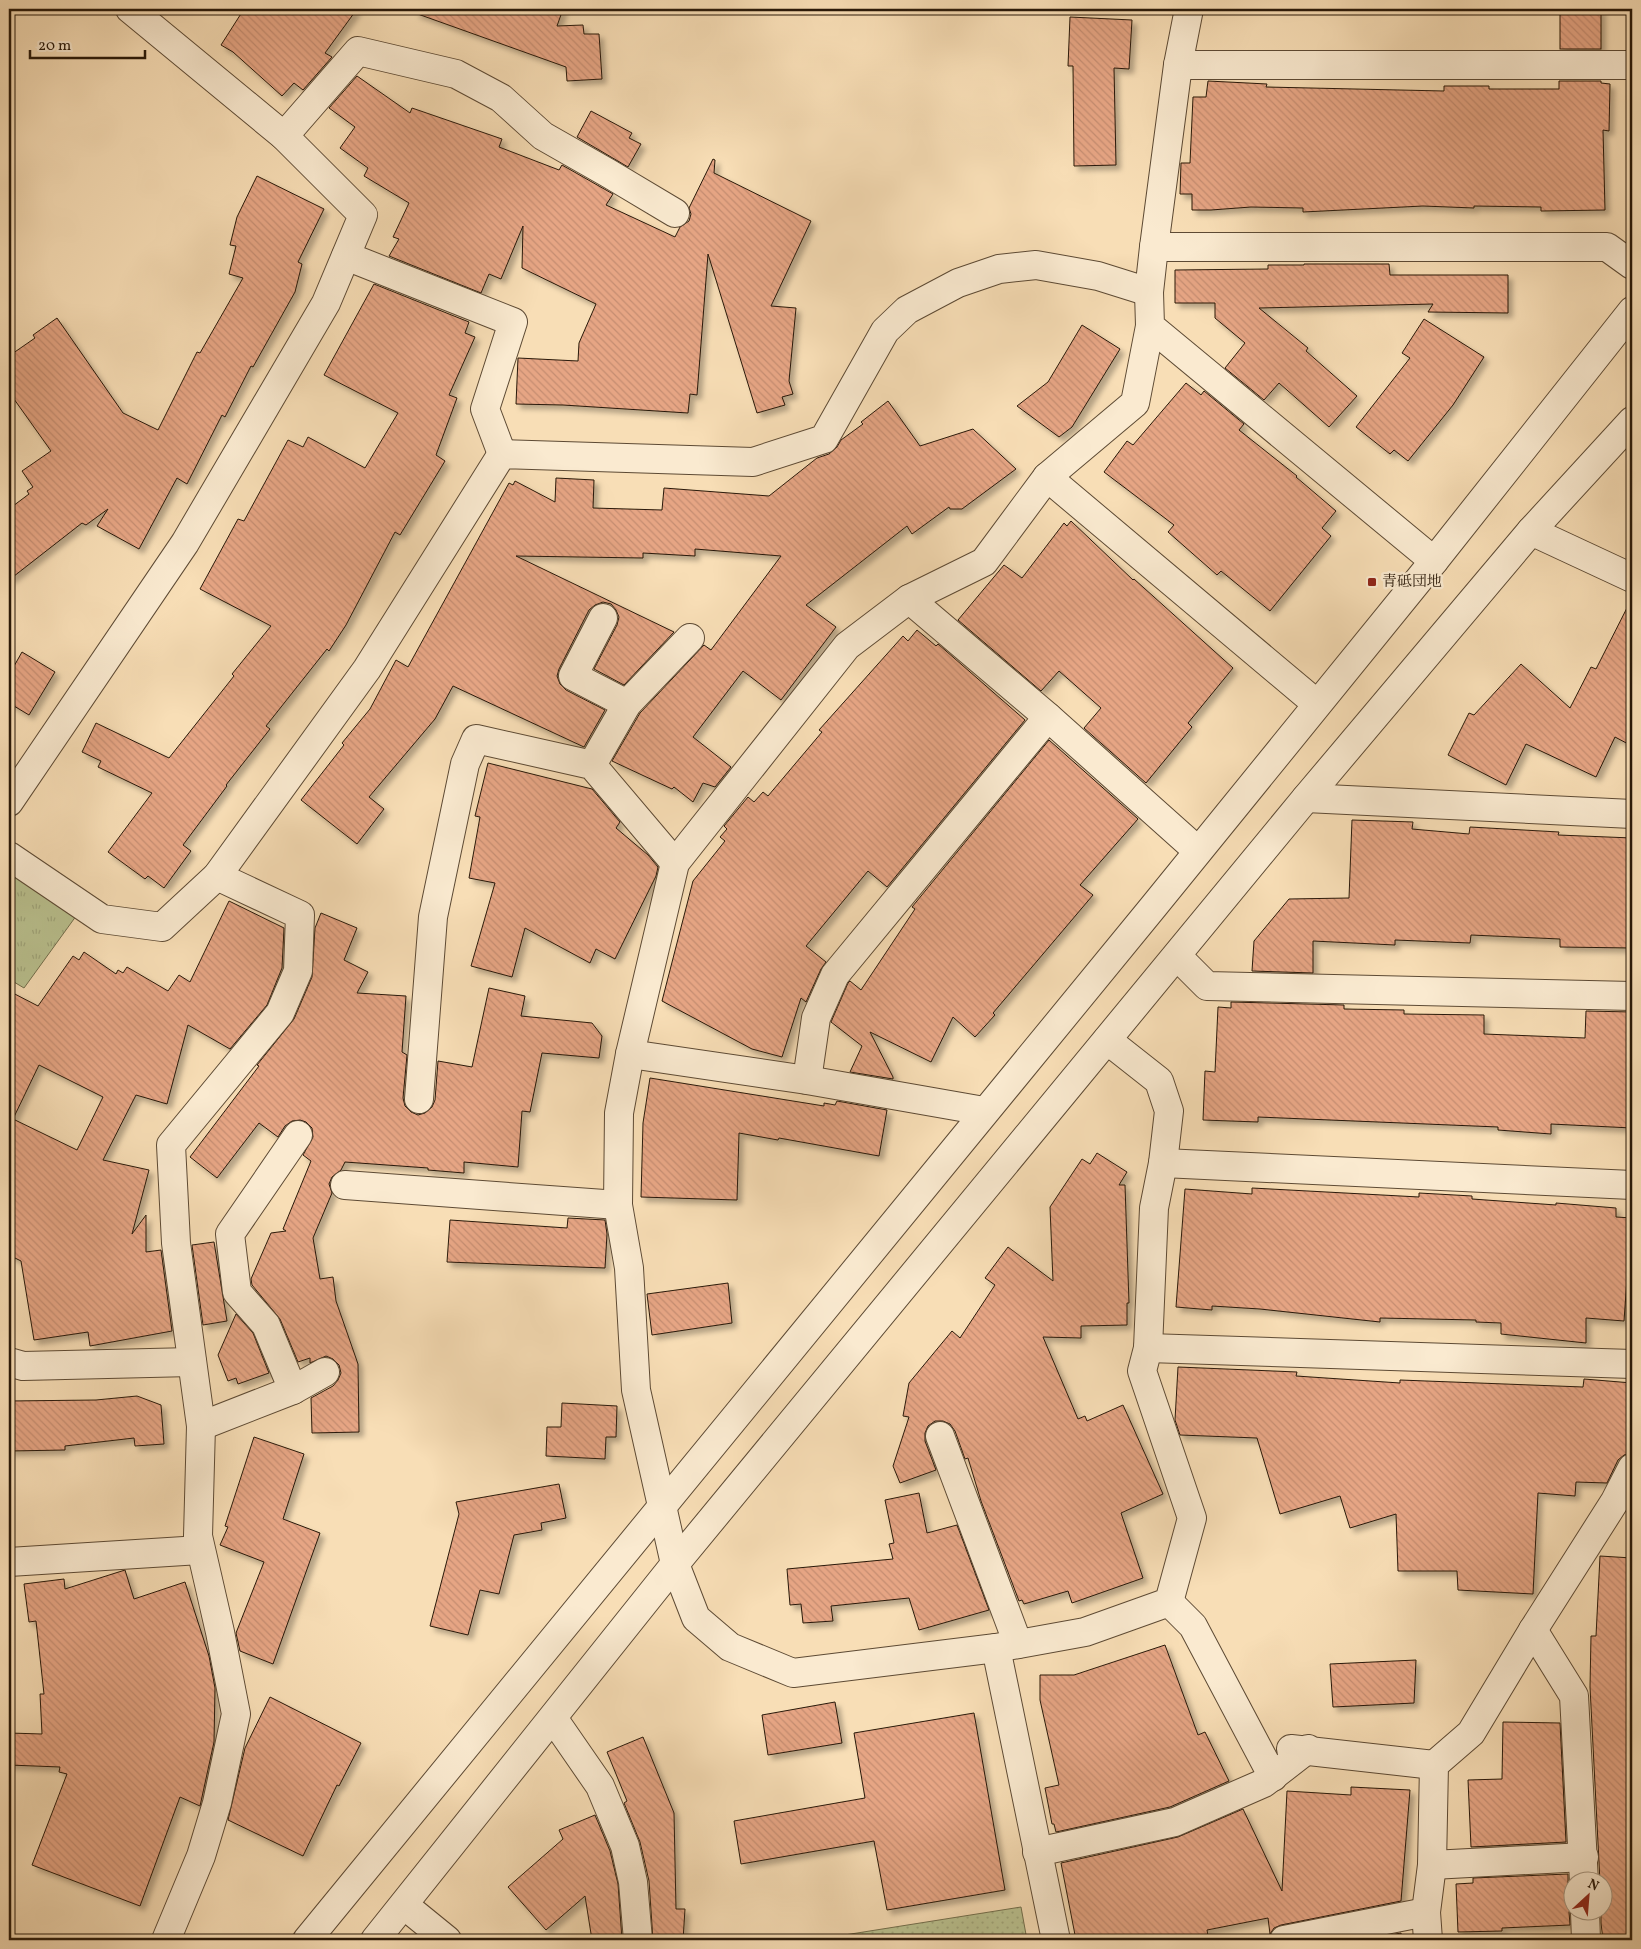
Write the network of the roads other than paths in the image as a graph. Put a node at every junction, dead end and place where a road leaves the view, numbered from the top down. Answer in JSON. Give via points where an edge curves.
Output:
{"nodes":[{"id":1,"x":130,"y":9,"type":"edge"},
{"id":2,"x":1189,"y":9,"type":"edge"},
{"id":3,"x":1178,"y":65,"type":"junction"},
{"id":4,"x":1632,"y":66,"type":"edge"},
{"id":5,"x":284,"y":136,"type":"junction"},
{"id":6,"x":675,"y":213,"type":"dead end"},
{"id":7,"x":1154,"y":247,"type":"junction"},
{"id":8,"x":346,"y":256,"type":"junction"},
{"id":9,"x":1632,"y":265,"type":"edge"},
{"id":10,"x":1149,"y":292,"type":"junction"},
{"id":11,"x":1632,"y":311,"type":"edge"},
{"id":12,"x":1150,"y":326,"type":"junction"},
{"id":13,"x":1632,"y":421,"type":"edge"},
{"id":14,"x":502,"y":454,"type":"junction"},
{"id":15,"x":1048,"y":477,"type":"junction"},
{"id":16,"x":1531,"y":531,"type":"junction"},
{"id":17,"x":1434,"y":561,"type":"junction"},
{"id":18,"x":1632,"y":578,"type":"edge"},
{"id":19,"x":909,"y":599,"type":"junction"},
{"id":20,"x":603,"y":618,"type":"dead end"},
{"id":21,"x":690,"y":638,"type":"dead end"},
{"id":22,"x":627,"y":704,"type":"junction"},
{"id":23,"x":1317,"y":704,"type":"junction"},
{"id":24,"x":1048,"y":717,"type":"junction"},
{"id":25,"x":592,"y":766,"type":"junction"},
{"id":26,"x":1306,"y":798,"type":"junction"},
{"id":27,"x":9,"y":802,"type":"edge"},
{"id":28,"x":1632,"y":814,"type":"edge"},
{"id":29,"x":1198,"y":851,"type":"junction"},
{"id":30,"x":9,"y":856,"type":"edge"},
{"id":31,"x":675,"y":863,"type":"junction"},
{"id":32,"x":217,"y":876,"type":"junction"},
{"id":33,"x":1177,"y":956,"type":"junction"},
{"id":34,"x":1632,"y":996,"type":"edge"},
{"id":35,"x":1108,"y":1040,"type":"junction"},
{"id":36,"x":630,"y":1054,"type":"junction"},
{"id":37,"x":806,"y":1080,"type":"junction"},
{"id":38,"x":419,"y":1100,"type":"dead end"},
{"id":39,"x":984,"y":1111,"type":"junction"},
{"id":40,"x":298,"y":1135,"type":"dead end"},
{"id":41,"x":1164,"y":1163,"type":"junction"},
{"id":42,"x":345,"y":1185,"type":"dead end"},
{"id":43,"x":1632,"y":1185,"type":"edge"},
{"id":44,"x":618,"y":1205,"type":"junction"},
{"id":45,"x":1148,"y":1348,"type":"junction"},
{"id":46,"x":9,"y":1362,"type":"edge"},
{"id":47,"x":192,"y":1362,"type":"junction"},
{"id":48,"x":1632,"y":1364,"type":"edge"},
{"id":49,"x":325,"y":1372,"type":"dead end"},
{"id":50,"x":293,"y":1390,"type":"junction"},
{"id":51,"x":201,"y":1426,"type":"junction"},
{"id":52,"x":940,"y":1436,"type":"dead end"},
{"id":53,"x":1632,"y":1468,"type":"edge"},
{"id":54,"x":662,"y":1507,"type":"junction"},
{"id":55,"x":200,"y":1550,"type":"junction"},
{"id":56,"x":9,"y":1562,"type":"edge"},
{"id":57,"x":675,"y":1564,"type":"junction"},
{"id":58,"x":1169,"y":1602,"type":"junction"},
{"id":59,"x":1533,"y":1630,"type":"junction"},
{"id":60,"x":1007,"y":1646,"type":"junction"},
{"id":61,"x":553,"y":1718,"type":"junction"},
{"id":62,"x":1256,"y":1747,"type":"junction"},
{"id":63,"x":1308,"y":1749,"type":"junction"},
{"id":64,"x":1434,"y":1765,"type":"junction"},
{"id":65,"x":1272,"y":1776,"type":"junction"},
{"id":66,"x":1037,"y":1852,"type":"junction"},
{"id":67,"x":1432,"y":1865,"type":"junction"},
{"id":68,"x":1584,"y":1869,"type":"edge"},
{"id":69,"x":404,"y":1905,"type":"junction"},
{"id":70,"x":1426,"y":1912,"type":"junction"},
{"id":71,"x":1585,"y":1922,"type":"edge"},
{"id":72,"x":166,"y":1940,"type":"edge"},
{"id":73,"x":307,"y":1940,"type":"edge"},
{"id":74,"x":375,"y":1940,"type":"edge"},
{"id":75,"x":447,"y":1940,"type":"edge"},
{"id":76,"x":638,"y":1940,"type":"edge"},
{"id":77,"x":1056,"y":1940,"type":"edge"},
{"id":78,"x":1284,"y":1940,"type":"edge"},
{"id":79,"x":1428,"y":1940,"type":"edge"},
{"id":80,"x":1586,"y":1940,"type":"edge"}],
"edges":[{"from":1,"to":5,"type":"street"},
{"from":2,"to":3,"type":"street"},
{"from":3,"to":4,"type":"street"},
{"from":3,"to":7,"type":"street"},
{"from":5,"to":6,"type":"street","via":[[358,51],[456,74],[501,98],[543,136]]},
{"from":5,"to":8,"type":"street","via":[[363,215]]},
{"from":7,"to":9,"type":"street","via":[[1607,247]]},
{"from":7,"to":10,"type":"street"},
{"from":8,"to":14,"type":"street","via":[[512,322],[485,409]]},
{"from":8,"to":27,"type":"street","via":[[326,303],[185,543]]},
{"from":10,"to":12,"type":"street"},
{"from":10,"to":14,"type":"street","via":[[1098,276],[1036,265],[999,269],[958,283],[907,310],[885,332],[824,438],[753,462]]},
{"from":11,"to":17,"type":"street"},
{"from":12,"to":15,"type":"street","via":[[1135,403]]},
{"from":12,"to":17,"type":"street"},
{"from":13,"to":16,"type":"street"},
{"from":14,"to":32,"type":"street","via":[[368,669]]},
{"from":15,"to":19,"type":"street","via":[[984,562]]},
{"from":15,"to":23,"type":"street"},
{"from":16,"to":18,"type":"street"},
{"from":16,"to":26,"type":"street"},
{"from":17,"to":23,"type":"street"},
{"from":19,"to":24,"type":"street"},
{"from":19,"to":31,"type":"street","via":[[847,646]]},
{"from":20,"to":22,"type":"street","via":[[573,676]]},
{"from":21,"to":22,"type":"street"},
{"from":22,"to":25,"type":"street"},
{"from":23,"to":29,"type":"street"},
{"from":24,"to":29,"type":"street"},
{"from":24,"to":37,"type":"street","via":[[835,975],[816,1018]]},
{"from":25,"to":31,"type":"street"},
{"from":25,"to":38,"type":"street","via":[[476,740],[465,764],[433,916]]},
{"from":26,"to":28,"type":"street"},
{"from":26,"to":33,"type":"street"},
{"from":29,"to":39,"type":"street"},
{"from":30,"to":32,"type":"street","via":[[102,919],[162,927]]},
{"from":31,"to":36,"type":"street"},
{"from":32,"to":47,"type":"street","via":[[300,915],[298,971],[280,1013],[171,1145],[176,1243]]},
{"from":33,"to":34,"type":"street","via":[[1207,986]]},
{"from":33,"to":35,"type":"street"},
{"from":35,"to":41,"type":"street","via":[[1159,1081],[1169,1111]]},
{"from":35,"to":57,"type":"street"},
{"from":36,"to":37,"type":"street"},
{"from":36,"to":44,"type":"street","via":[[619,1113]]},
{"from":37,"to":39,"type":"street"},
{"from":39,"to":54,"type":"street"},
{"from":40,"to":50,"type":"street","via":[[230,1234],[237,1292],[266,1325]]},
{"from":41,"to":43,"type":"street"},
{"from":41,"to":45,"type":"street","via":[[1154,1208]]},
{"from":42,"to":44,"type":"street"},
{"from":44,"to":54,"type":"street","via":[[629,1268],[636,1390]]},
{"from":45,"to":48,"type":"street"},
{"from":45,"to":58,"type":"street","via":[[1142,1371],[1192,1518]]},
{"from":46,"to":47,"type":"street","via":[[22,1366]]},
{"from":47,"to":51,"type":"street"},
{"from":49,"to":50,"type":"street"},
{"from":50,"to":51,"type":"street"},
{"from":51,"to":55,"type":"street"},
{"from":52,"to":60,"type":"street"},
{"from":53,"to":59,"type":"street","via":[[1615,1501]]},
{"from":54,"to":57,"type":"street"},
{"from":54,"to":73,"type":"street"},
{"from":55,"to":56,"type":"street"},
{"from":55,"to":72,"type":"street","via":[[236,1714],[217,1803],[201,1856]]},
{"from":57,"to":60,"type":"street","via":[[696,1618],[730,1647],[792,1672]]},
{"from":57,"to":61,"type":"street"},
{"from":58,"to":60,"type":"street","via":[[1085,1632]]},
{"from":58,"to":62,"type":"street","via":[[1193,1626]]},
{"from":59,"to":64,"type":"street","via":[[1471,1733]]},
{"from":59,"to":68,"type":"street","via":[[1574,1696]]},
{"from":60,"to":66,"type":"street"},
{"from":61,"to":69,"type":"street"},
{"from":61,"to":76,"type":"street","via":[[600,1786],[626,1846]]},
{"from":62,"to":63,"type":"street"},
{"from":62,"to":65,"type":"street"},
{"from":63,"to":64,"type":"street"},
{"from":63,"to":65,"type":"street"},
{"from":64,"to":67,"type":"street"},
{"from":65,"to":66,"type":"street","via":[[1264,1783],[1175,1822]]},
{"from":66,"to":77,"type":"street"},
{"from":67,"to":68,"type":"street"},
{"from":67,"to":70,"type":"street"},
{"from":69,"to":74,"type":"street"},
{"from":69,"to":75,"type":"street"},
{"from":70,"to":78,"type":"street"},
{"from":70,"to":79,"type":"street"},
{"from":71,"to":80,"type":"street"}]}
